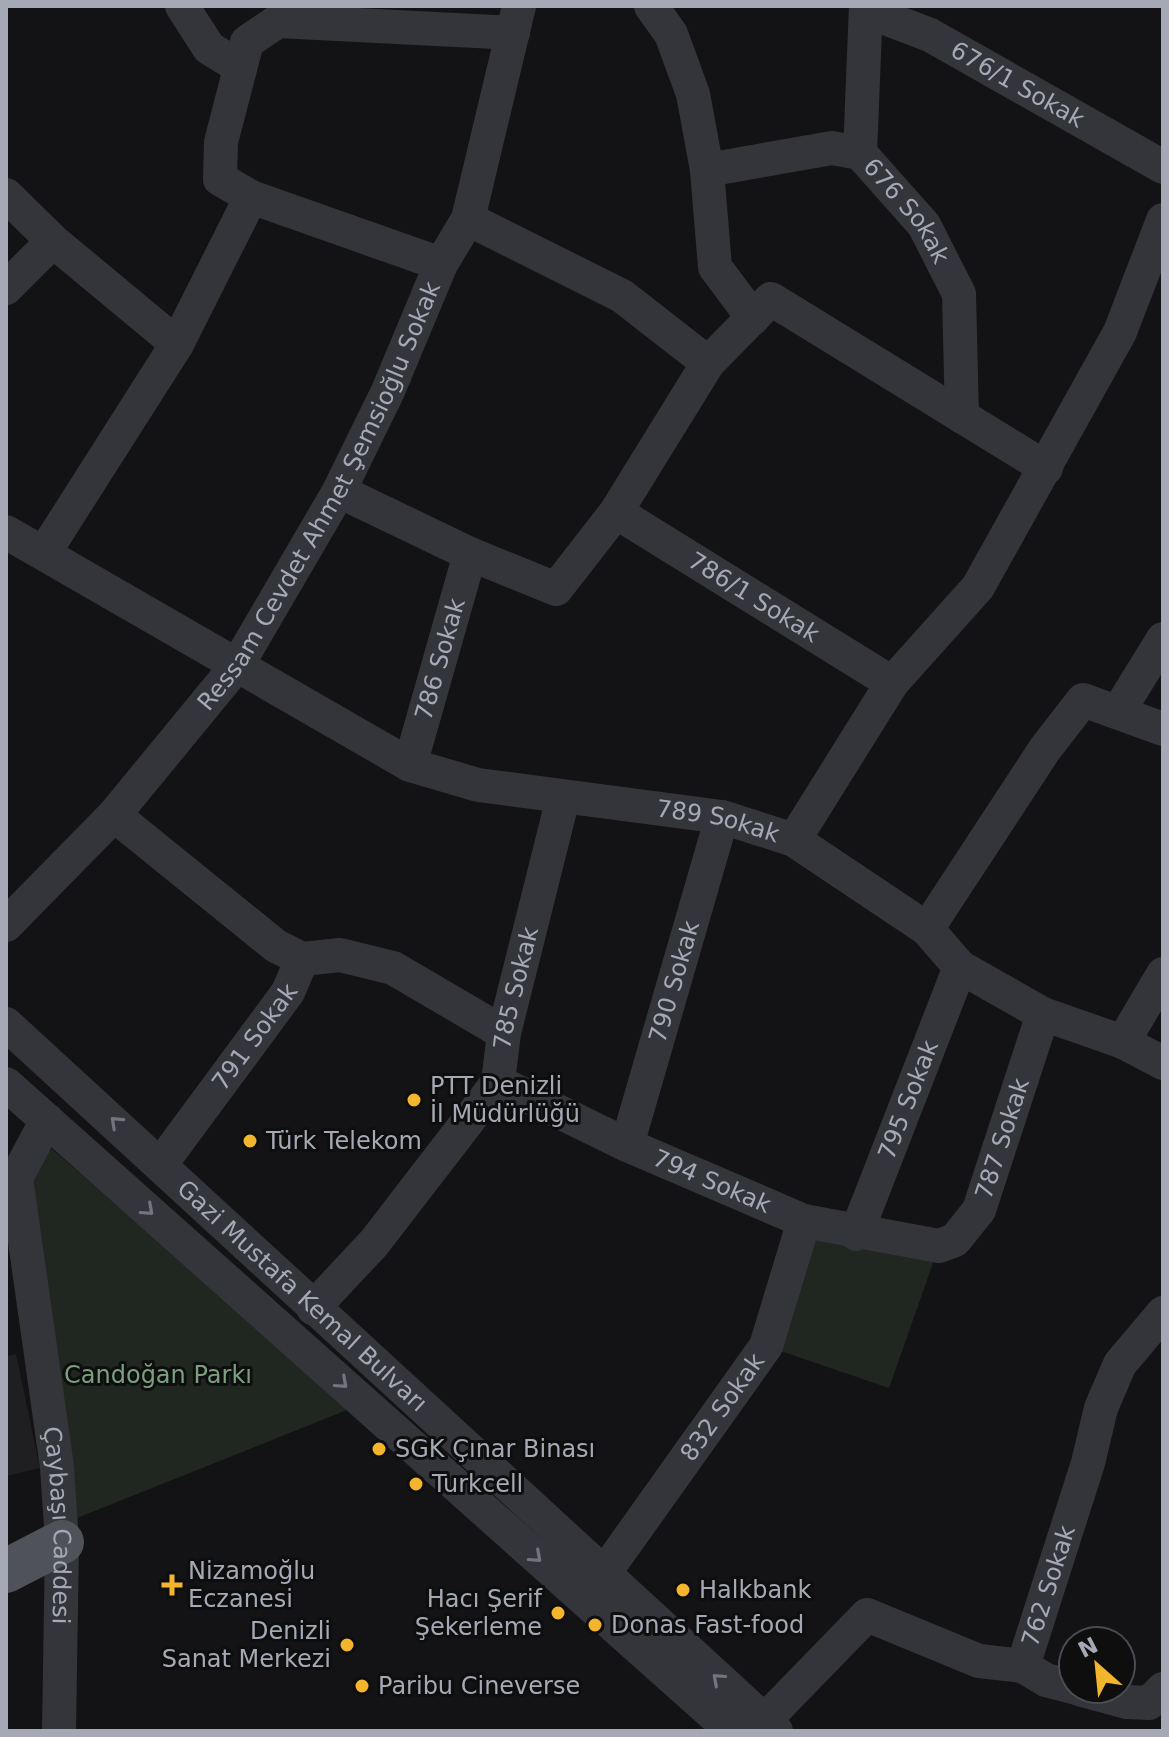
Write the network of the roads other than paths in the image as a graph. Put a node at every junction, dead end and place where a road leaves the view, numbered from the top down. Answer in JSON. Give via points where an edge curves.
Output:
{"nodes":[{"id":1,"x":182,"y":6,"type":"edge"},
{"id":2,"x":651,"y":6,"type":"edge"},
{"id":3,"x":867,"y":9,"type":"edge"},
{"id":4,"x":516,"y":19,"type":"edge"},
{"id":5,"x":240,"y":67,"type":"junction"},
{"id":6,"x":860,"y":153,"type":"junction"},
{"id":7,"x":1163,"y":167,"type":"edge"},
{"id":8,"x":707,"y":170,"type":"junction"},
{"id":9,"x":6,"y":195,"type":"edge"},
{"id":10,"x":251,"y":197,"type":"junction"},
{"id":11,"x":468,"y":219,"type":"junction"},
{"id":12,"x":1163,"y":220,"type":"edge"},
{"id":13,"x":53,"y":241,"type":"junction"},
{"id":14,"x":441,"y":264,"type":"junction"},
{"id":15,"x":6,"y":288,"type":"edge"},
{"id":16,"x":753,"y":318,"type":"junction"},
{"id":17,"x":177,"y":344,"type":"junction"},
{"id":18,"x":708,"y":363,"type":"junction"},
{"id":19,"x":962,"y":417,"type":"junction"},
{"id":20,"x":1046,"y":468,"type":"junction"},
{"id":21,"x":339,"y":491,"type":"junction"},
{"id":22,"x":616,"y":512,"type":"junction"},
{"id":23,"x":6,"y":532,"type":"edge"},
{"id":24,"x":44,"y":553,"type":"junction"},
{"id":25,"x":470,"y":554,"type":"junction"},
{"id":26,"x":1163,"y":639,"type":"edge"},
{"id":27,"x":238,"y":664,"type":"junction"},
{"id":28,"x":892,"y":683,"type":"junction"},
{"id":29,"x":1118,"y":712,"type":"junction"},
{"id":30,"x":1163,"y":729,"type":"edge"},
{"id":31,"x":410,"y":765,"type":"junction"},
{"id":32,"x":563,"y":798,"type":"junction"},
{"id":33,"x":114,"y":815,"type":"junction"},
{"id":34,"x":722,"y":817,"type":"junction"},
{"id":35,"x":794,"y":840,"type":"junction"},
{"id":36,"x":6,"y":925,"type":"edge"},
{"id":37,"x":927,"y":929,"type":"junction"},
{"id":38,"x":302,"y":959,"type":"junction"},
{"id":39,"x":960,"y":967,"type":"junction"},
{"id":40,"x":1163,"y":974,"type":"edge"},
{"id":41,"x":1043,"y":1014,"type":"junction"},
{"id":42,"x":6,"y":1024,"type":"edge"},
{"id":43,"x":504,"y":1033,"type":"junction"},
{"id":44,"x":1123,"y":1042,"type":"junction"},
{"id":45,"x":1163,"y":1063,"type":"edge"},
{"id":46,"x":498,"y":1082,"type":"junction"},
{"id":47,"x":6,"y":1084,"type":"edge"},
{"id":48,"x":47,"y":1120,"type":"junction"},
{"id":49,"x":627,"y":1145,"type":"junction"},
{"id":50,"x":161,"y":1164,"type":"junction"},
{"id":51,"x":804,"y":1221,"type":"junction"},
{"id":52,"x":856,"y":1234,"type":"junction"},
{"id":53,"x":939,"y":1246,"type":"joint"},
{"id":54,"x":16,"y":1258,"type":"edge"},
{"id":55,"x":313,"y":1308,"type":"junction"},
{"id":56,"x":1163,"y":1313,"type":"edge"},
{"id":57,"x":62,"y":1542,"type":"junction"},
{"id":58,"x":6,"y":1571,"type":"edge"},
{"id":59,"x":603,"y":1575,"type":"junction"},
{"id":60,"x":1023,"y":1666,"type":"junction"},
{"id":61,"x":1057,"y":1683,"type":"edge"},
{"id":62,"x":1163,"y":1689,"type":"edge"},
{"id":63,"x":1137,"y":1702,"type":"edge"},
{"id":64,"x":770,"y":1726,"type":"edge"},
{"id":65,"x":59,"y":1731,"type":"edge"},
{"id":66,"x":732,"y":1731,"type":"edge"}],
"edges":[{"from":1,"to":5,"type":"street","via":[[209,48]]},
{"from":2,"to":8,"type":"street","via":[[671,34],[693,94]]},
{"from":3,"to":6,"type":"street","name":"676 Sokak"},
{"from":3,"to":7,"type":"street","name":"676/1 Sokak","via":[[930,35]]},
{"from":4,"to":5,"type":"street","via":[[278,21],[247,42]]},
{"from":4,"to":11,"type":"street","name":"Ressam Cevdet Ahmet Şemsioğlu Sokak"},
{"from":5,"to":10,"type":"street","via":[[221,142],[220,179]]},
{"from":6,"to":8,"type":"street","via":[[832,148]]},
{"from":6,"to":19,"type":"street","name":"676 Sokak","via":[[924,225],[959,294]]},
{"from":8,"to":16,"type":"street","via":[[715,267]]},
{"from":9,"to":13,"type":"street"},
{"from":10,"to":14,"type":"street"},
{"from":10,"to":17,"type":"street"},
{"from":11,"to":14,"type":"street","name":"Ressam Cevdet Ahmet Şemsioğlu Sokak"},
{"from":11,"to":18,"type":"street","via":[[622,296]]},
{"from":12,"to":20,"type":"street","via":[[1120,332]]},
{"from":13,"to":15,"type":"street"},
{"from":13,"to":17,"type":"street"},
{"from":14,"to":21,"type":"street","name":"Ressam Cevdet Ahmet Şemsioğlu Sokak"},
{"from":16,"to":18,"type":"street"},
{"from":16,"to":19,"type":"street","via":[[771,299]]},
{"from":17,"to":24,"type":"street"},
{"from":18,"to":22,"type":"street"},
{"from":19,"to":20,"type":"street"},
{"from":20,"to":28,"type":"street","via":[[978,587]]},
{"from":21,"to":25,"type":"street"},
{"from":21,"to":27,"type":"street","name":"Ressam Cevdet Ahmet Şemsioğlu Sokak"},
{"from":22,"to":25,"type":"street","via":[[556,589]]},
{"from":22,"to":28,"type":"street","name":"786/1 Sokak"},
{"from":23,"to":24,"type":"street","name":"789 Sokak"},
{"from":24,"to":27,"type":"street","name":"789 Sokak"},
{"from":25,"to":31,"type":"street","name":"786 Sokak"},
{"from":26,"to":29,"type":"street"},
{"from":27,"to":31,"type":"street","name":"789 Sokak"},
{"from":27,"to":33,"type":"street","name":"Ressam Cevdet Ahmet Şemsioğlu Sokak"},
{"from":28,"to":35,"type":"street"},
{"from":29,"to":30,"type":"street"},
{"from":29,"to":37,"type":"street","via":[[1083,700]]},
{"from":31,"to":32,"type":"street","name":"789 Sokak","via":[[478,785]]},
{"from":32,"to":34,"type":"street","name":"789 Sokak"},
{"from":32,"to":43,"type":"street","name":"785 Sokak"},
{"from":33,"to":36,"type":"street","name":"Ressam Cevdet Ahmet Şemsioğlu Sokak"},
{"from":33,"to":38,"type":"street","via":[[276,946]]},
{"from":34,"to":35,"type":"street","name":"789 Sokak"},
{"from":34,"to":49,"type":"street","name":"790 Sokak"},
{"from":35,"to":37,"type":"street","name":"789 Sokak"},
{"from":37,"to":39,"type":"street","name":"789 Sokak"},
{"from":38,"to":43,"type":"street","via":[[340,955],[393,968]]},
{"from":38,"to":50,"type":"street","name":"791 Sokak","via":[[288,992]]},
{"from":39,"to":41,"type":"street","name":"789 Sokak"},
{"from":39,"to":52,"type":"street","name":"795 Sokak"},
{"from":40,"to":44,"type":"street"},
{"from":41,"to":44,"type":"street","name":"789 Sokak"},
{"from":41,"to":53,"type":"street","name":"787 Sokak","via":[[979,1210],[955,1240]]},
{"from":50,"to":42,"type":"street","name":"Gazi Mustafa Kemal Bulvarı","one_way":true},
{"from":43,"to":46,"type":"street","name":"785 Sokak"},
{"from":44,"to":45,"type":"street","name":"789 Sokak"},
{"from":46,"to":49,"type":"street","name":"794 Sokak"},
{"from":46,"to":55,"type":"street","name":"785 Sokak","via":[[374,1243]]},
{"from":47,"to":48,"type":"street","name":"Gazi Mustafa Kemal Bulvarı"},
{"from":48,"to":54,"type":"street","name":"Çaybaşı Caddesi","via":[[16,1178]]},
{"from":48,"to":66,"type":"street","name":"Gazi Mustafa Kemal Bulvarı","one_way":true},
{"from":49,"to":51,"type":"street","name":"794 Sokak"},
{"from":50,"to":55,"type":"street","name":"Gazi Mustafa Kemal Bulvarı"},
{"from":51,"to":52,"type":"street","name":"794 Sokak"},
{"from":51,"to":59,"type":"street","name":"832 Sokak","via":[[766,1346]]},
{"from":52,"to":53,"type":"street","name":"794 Sokak"},
{"from":54,"to":57,"type":"street","name":"Çaybaşı Caddesi","via":[[57,1467]]},
{"from":55,"to":59,"type":"street","name":"Gazi Mustafa Kemal Bulvarı","via":[[411,1392]]},
{"from":56,"to":60,"type":"street","name":"762 Sokak","via":[[1120,1364],[1101,1408]]},
{"from":57,"to":58,"type":"main road"},
{"from":57,"to":65,"type":"street","name":"Çaybaşı Caddesi"},
{"from":64,"to":59,"type":"street","name":"Gazi Mustafa Kemal Bulvarı","one_way":true},
{"from":60,"to":61,"type":"street"},
{"from":60,"to":64,"type":"street","name":"762 Sokak","via":[[979,1661],[867,1615]]},
{"from":62,"to":63,"type":"street","via":[[1149,1703]]}]}
